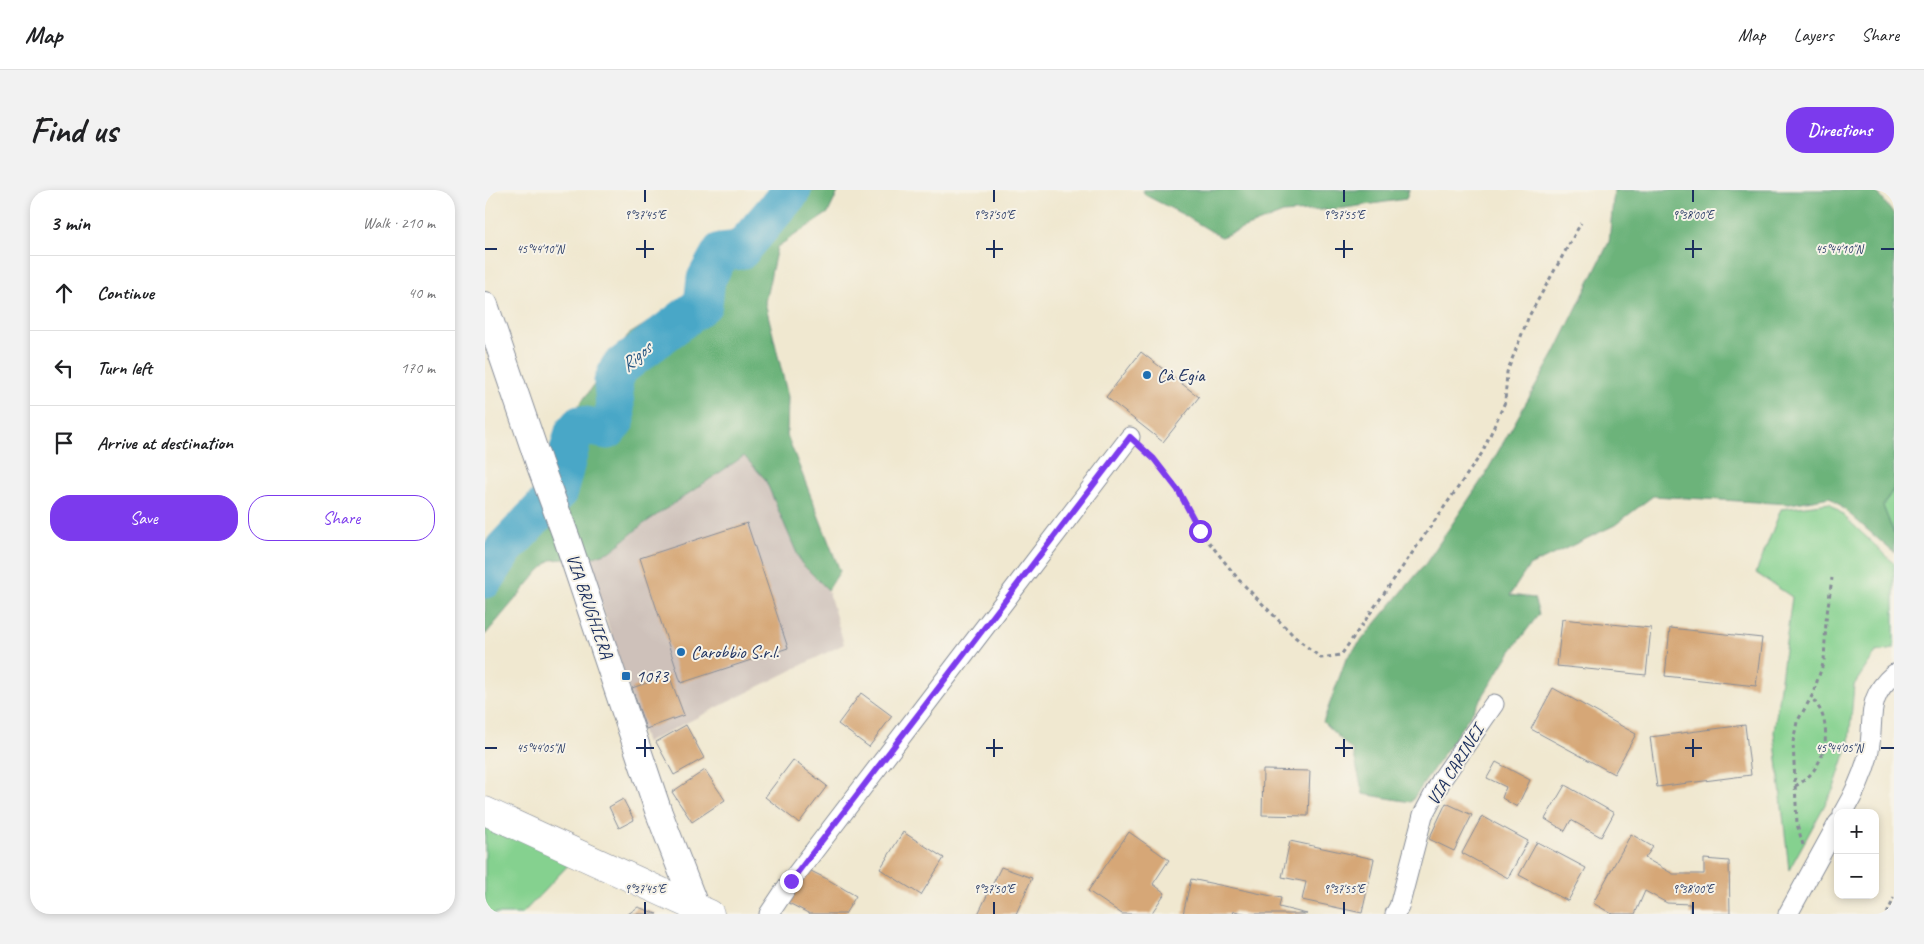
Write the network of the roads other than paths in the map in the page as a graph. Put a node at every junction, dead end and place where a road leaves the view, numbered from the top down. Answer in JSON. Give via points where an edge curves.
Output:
{"nodes":[{"id":1,"x":485,"y":305,"type":"edge"},
{"id":2,"x":1130,"y":437,"type":"road end"},
{"id":3,"x":1894,"y":674,"type":"edge"},
{"id":4,"x":1494,"y":704,"type":"dead end"},
{"id":5,"x":1845,"y":809,"type":"edge"},
{"id":6,"x":485,"y":811,"type":"edge"},
{"id":7,"x":1834,"y":830,"type":"edge"},
{"id":8,"x":703,"y":911,"type":"edge"},
{"id":9,"x":769,"y":914,"type":"edge"},
{"id":10,"x":1395,"y":914,"type":"edge"},
{"id":11,"x":1788,"y":914,"type":"edge"}],
"edges":[{"from":1,"to":8,"type":"main road","name":"VIA BRUGHIERA","via":[[659,813]]},
{"from":2,"to":9,"type":"street"},
{"from":3,"to":5,"type":"street","via":[[1875,697],[1868,756]]},
{"from":4,"to":10,"type":"street","name":"VIA CARINEI","via":[[1442,779],[1423,815]]},
{"from":6,"to":8,"type":"main road"},
{"from":7,"to":11,"type":"street"}]}
